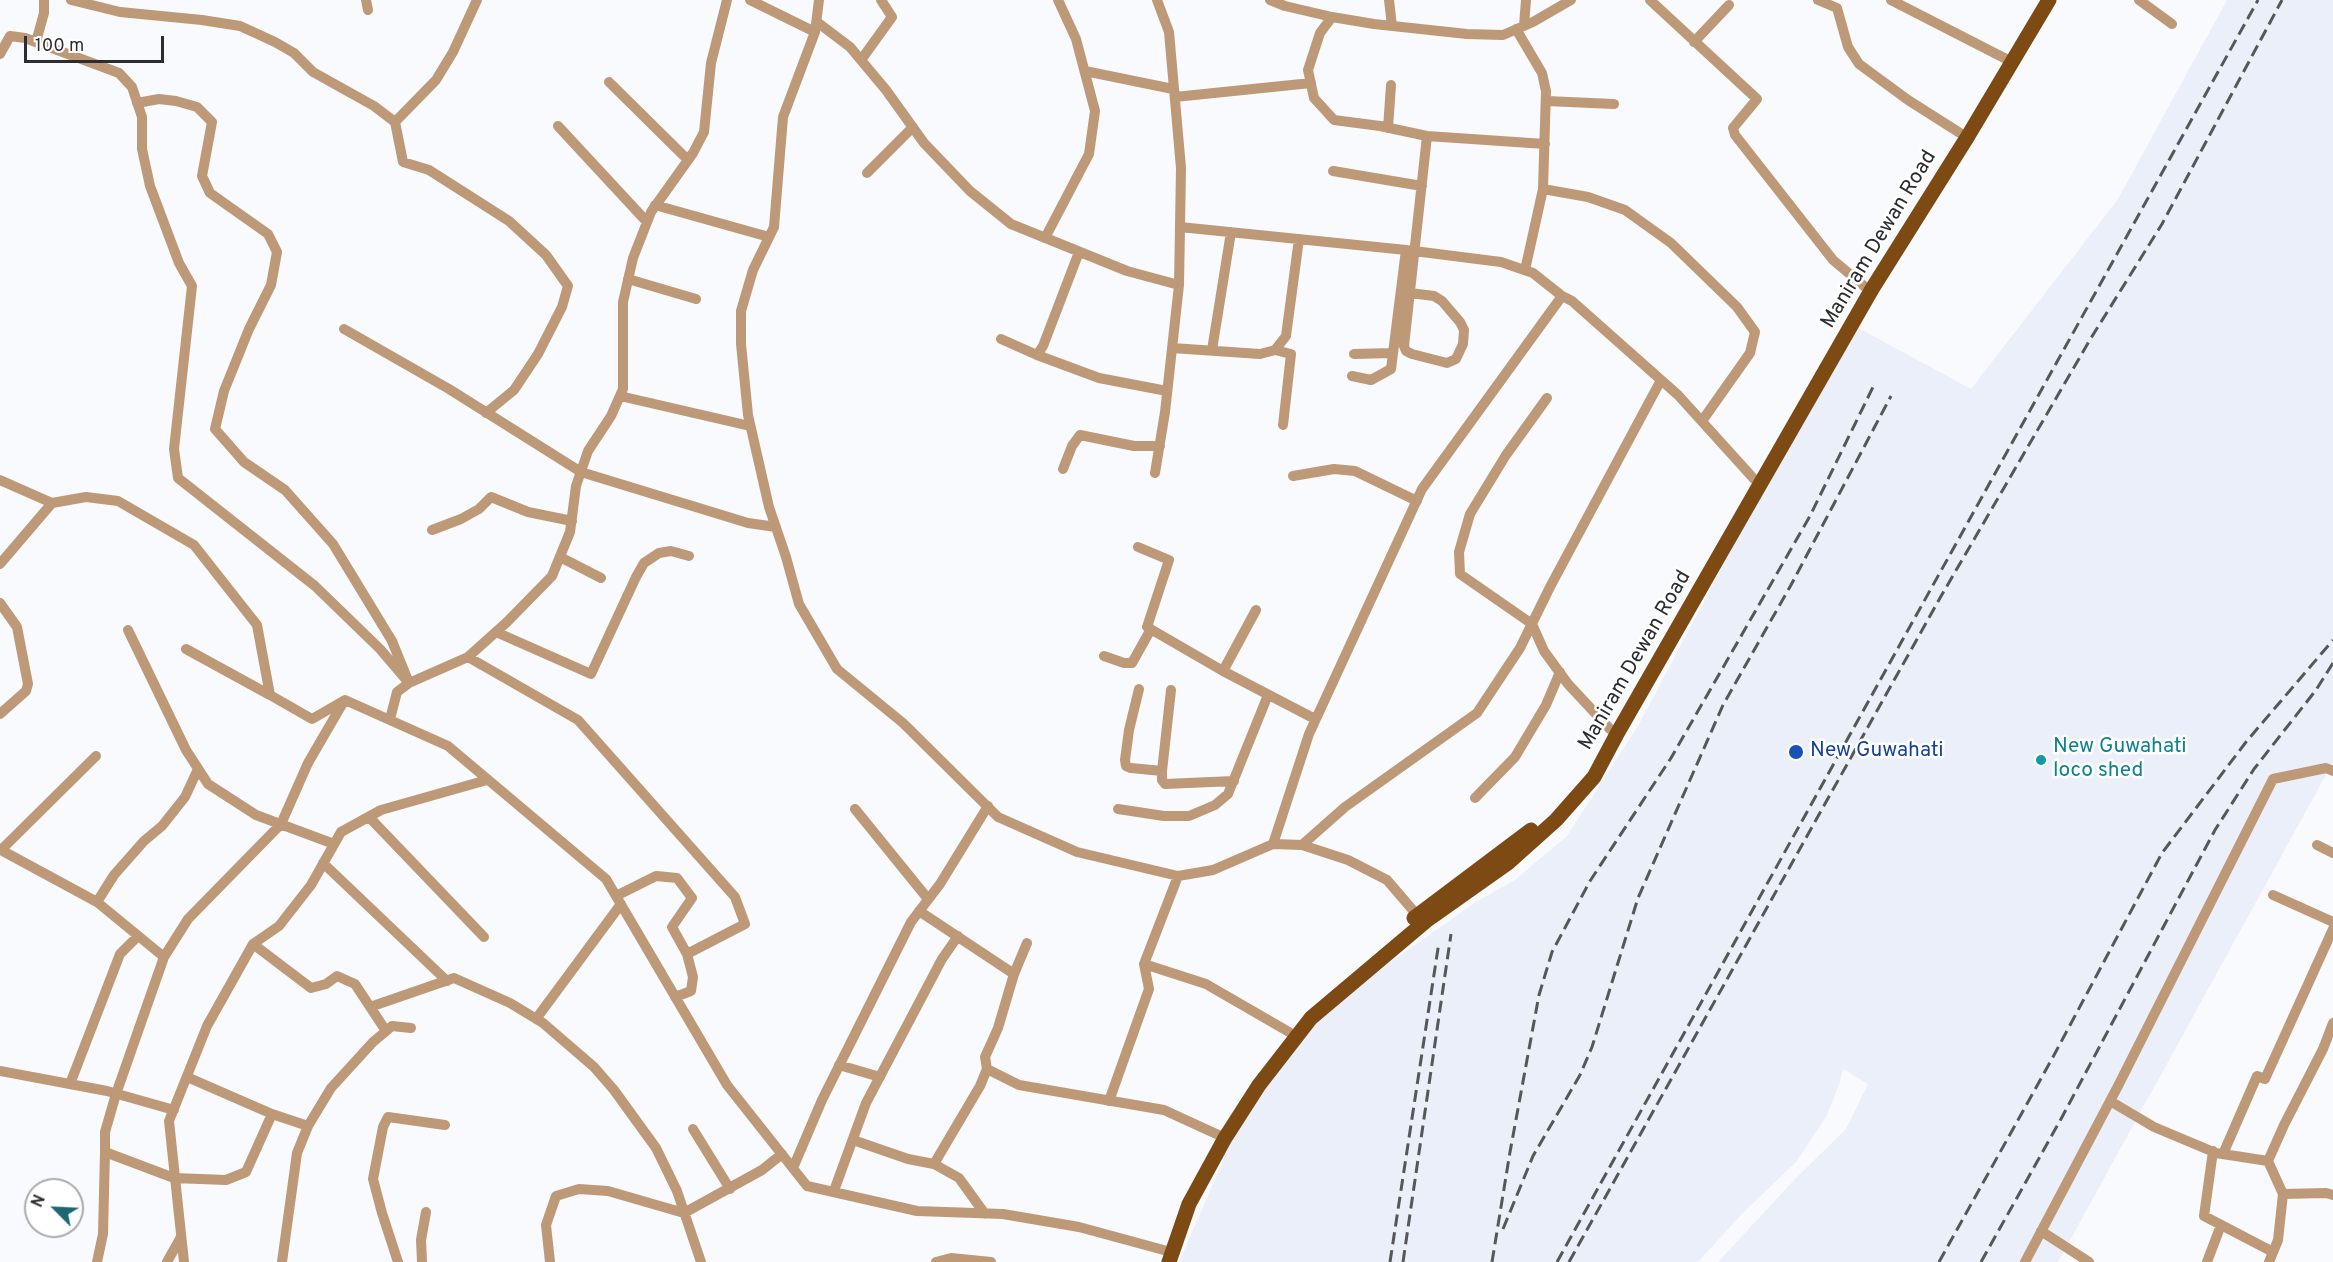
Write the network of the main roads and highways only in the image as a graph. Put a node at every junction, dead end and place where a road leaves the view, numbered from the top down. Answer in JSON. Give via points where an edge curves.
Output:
{"nodes":[{"id":1,"x":2039,"y":0,"type":"edge"},
{"id":2,"x":2049,"y":0,"type":"edge"},
{"id":3,"x":2008,"y":61,"type":"junction"},
{"id":4,"x":1904,"y":228,"type":"junction"},
{"id":5,"x":1758,"y":481,"type":"junction"},
{"id":6,"x":1221,"y":1136,"type":"junction"},
{"id":7,"x":1166,"y":1256,"type":"edge"}],
"edges":[{"from":1,"to":3,"type":"main road","name":"Maniram Dewan Road"},
{"from":2,"to":3,"type":"main road","name":"Maniram Dewan Road"},
{"from":3,"to":4,"type":"main road","name":"Maniram Dewan Road"},
{"from":3,"to":4,"type":"main road","name":"Maniram Dewan Road","via":[[1968,136]]},
{"from":4,"to":5,"type":"main road","name":"Maniram Dewan Road"},
{"from":5,"to":6,"type":"main road","name":"Maniram Dewan Road","via":[[1586,774],[1548,817],[1417,915],[1303,1015],[1251,1082]]},
{"from":5,"to":6,"type":"main road","name":"Maniram Dewan Road","via":[[1594,777],[1556,820],[1508,863],[1426,921],[1311,1018]]},
{"from":6,"to":7,"type":"main road","name":"Maniram Dewan Road","via":[[1181,1201]]}]}
